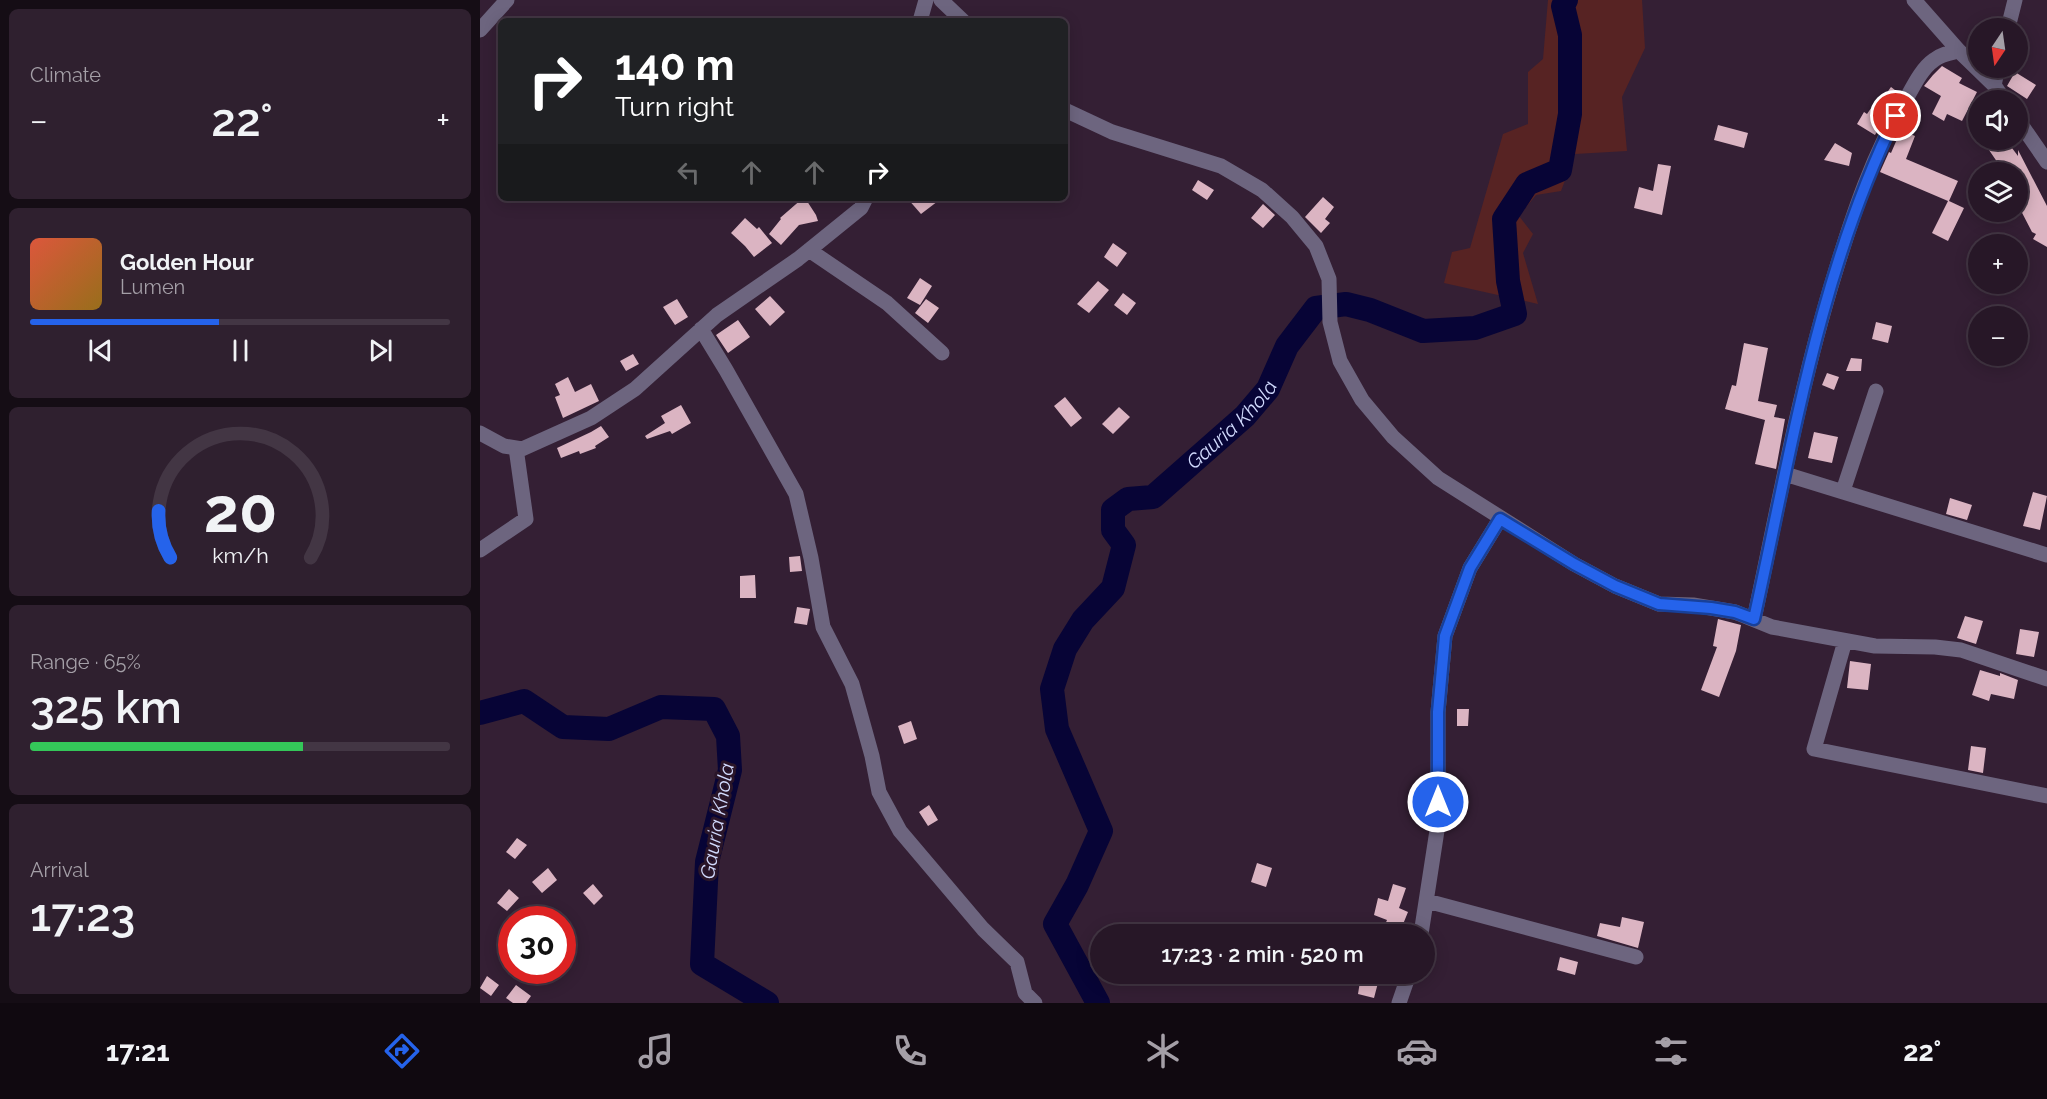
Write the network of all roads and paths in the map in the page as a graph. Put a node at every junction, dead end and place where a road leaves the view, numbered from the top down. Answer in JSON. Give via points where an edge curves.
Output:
{"nodes":[{"id":1,"x":507,"y":0,"type":"edge"},
{"id":2,"x":926,"y":0,"type":"edge"},
{"id":3,"x":941,"y":0,"type":"edge"},
{"id":4,"x":1914,"y":0,"type":"edge"},
{"id":5,"x":2015,"y":0,"type":"edge"},
{"id":6,"x":921,"y":18,"type":"edge"},
{"id":7,"x":960,"y":18,"type":"edge"},
{"id":8,"x":2010,"y":18,"type":"edge"},
{"id":9,"x":480,"y":30,"type":"edge"},
{"id":10,"x":1959,"y":51,"type":"junction"},
{"id":11,"x":1996,"y":78,"type":"edge"},
{"id":12,"x":1994,"y":85,"type":"junction"},
{"id":13,"x":1997,"y":90,"type":"edge"},
{"id":14,"x":1068,"y":111,"type":"edge"},
{"id":15,"x":2028,"y":134,"type":"edge"},
{"id":16,"x":2047,"y":162,"type":"edge"},
{"id":17,"x":864,"y":201,"type":"edge"},
{"id":18,"x":809,"y":250,"type":"junction"},
{"id":19,"x":700,"y":329,"type":"junction"},
{"id":20,"x":942,"y":353,"type":"dead end"},
{"id":21,"x":1876,"y":391,"type":"dead end"},
{"id":22,"x":480,"y":433,"type":"edge"},
{"id":23,"x":516,"y":448,"type":"junction"},
{"id":24,"x":1785,"y":474,"type":"junction"},
{"id":25,"x":1843,"y":491,"type":"junction"},
{"id":26,"x":1500,"y":519,"type":"junction"},
{"id":27,"x":480,"y":550,"type":"edge"},
{"id":28,"x":2047,"y":555,"type":"edge"},
{"id":29,"x":1754,"y":619,"type":"junction"},
{"id":30,"x":1845,"y":641,"type":"junction"},
{"id":31,"x":2047,"y":679,"type":"edge"},
{"id":32,"x":2047,"y":796,"type":"edge"},
{"id":33,"x":1427,"y":901,"type":"junction"},
{"id":34,"x":1423,"y":924,"type":"edge"},
{"id":35,"x":1636,"y":957,"type":"dead end"},
{"id":36,"x":1405,"y":984,"type":"edge"},
{"id":37,"x":1035,"y":1003,"type":"edge"},
{"id":38,"x":1399,"y":1003,"type":"edge"}],
"edges":[{"from":1,"to":9,"type":"street"},
{"from":2,"to":6,"type":"street"},
{"from":3,"to":7,"type":"street"},
{"from":4,"to":10,"type":"street"},
{"from":5,"to":8,"type":"street"},
{"from":10,"to":12,"type":"street"},
{"from":10,"to":24,"type":"street","via":[[1943,54],[1925,69],[1896,116],[1860,196],[1821,320]]},
{"from":11,"to":12,"type":"street"},
{"from":12,"to":13,"type":"street"},
{"from":14,"to":26,"type":"street","via":[[1112,132],[1221,166],[1262,190],[1292,218],[1316,246],[1329,279],[1330,322],[1340,361],[1362,400],[1393,437],[1438,478]]},
{"from":15,"to":16,"type":"street"},
{"from":17,"to":18,"type":"street"},
{"from":18,"to":19,"type":"street"},
{"from":18,"to":20,"type":"street","via":[[887,303]]},
{"from":19,"to":23,"type":"street","via":[[635,389],[591,418],[537,444]]},
{"from":19,"to":37,"type":"street","via":[[796,495],[812,558],[823,627],[852,684],[879,792],[900,831],[983,929],[1017,962],[1025,993]]},
{"from":21,"to":25,"type":"street"},
{"from":22,"to":23,"type":"street"},
{"from":23,"to":27,"type":"street","via":[[526,519]]},
{"from":24,"to":25,"type":"street"},
{"from":24,"to":29,"type":"street"},
{"from":25,"to":28,"type":"street"},
{"from":26,"to":29,"type":"street","via":[[1584,570],[1659,604],[1711,608]]},
{"from":26,"to":33,"type":"street","via":[[1470,568],[1445,636],[1438,712],[1438,824]]},
{"from":29,"to":30,"type":"street","via":[[1772,627]]},
{"from":30,"to":31,"type":"street","via":[[1961,650]]},
{"from":30,"to":32,"type":"street","via":[[1814,749]]},
{"from":33,"to":34,"type":"street"},
{"from":33,"to":35,"type":"street"},
{"from":36,"to":38,"type":"street"}]}
